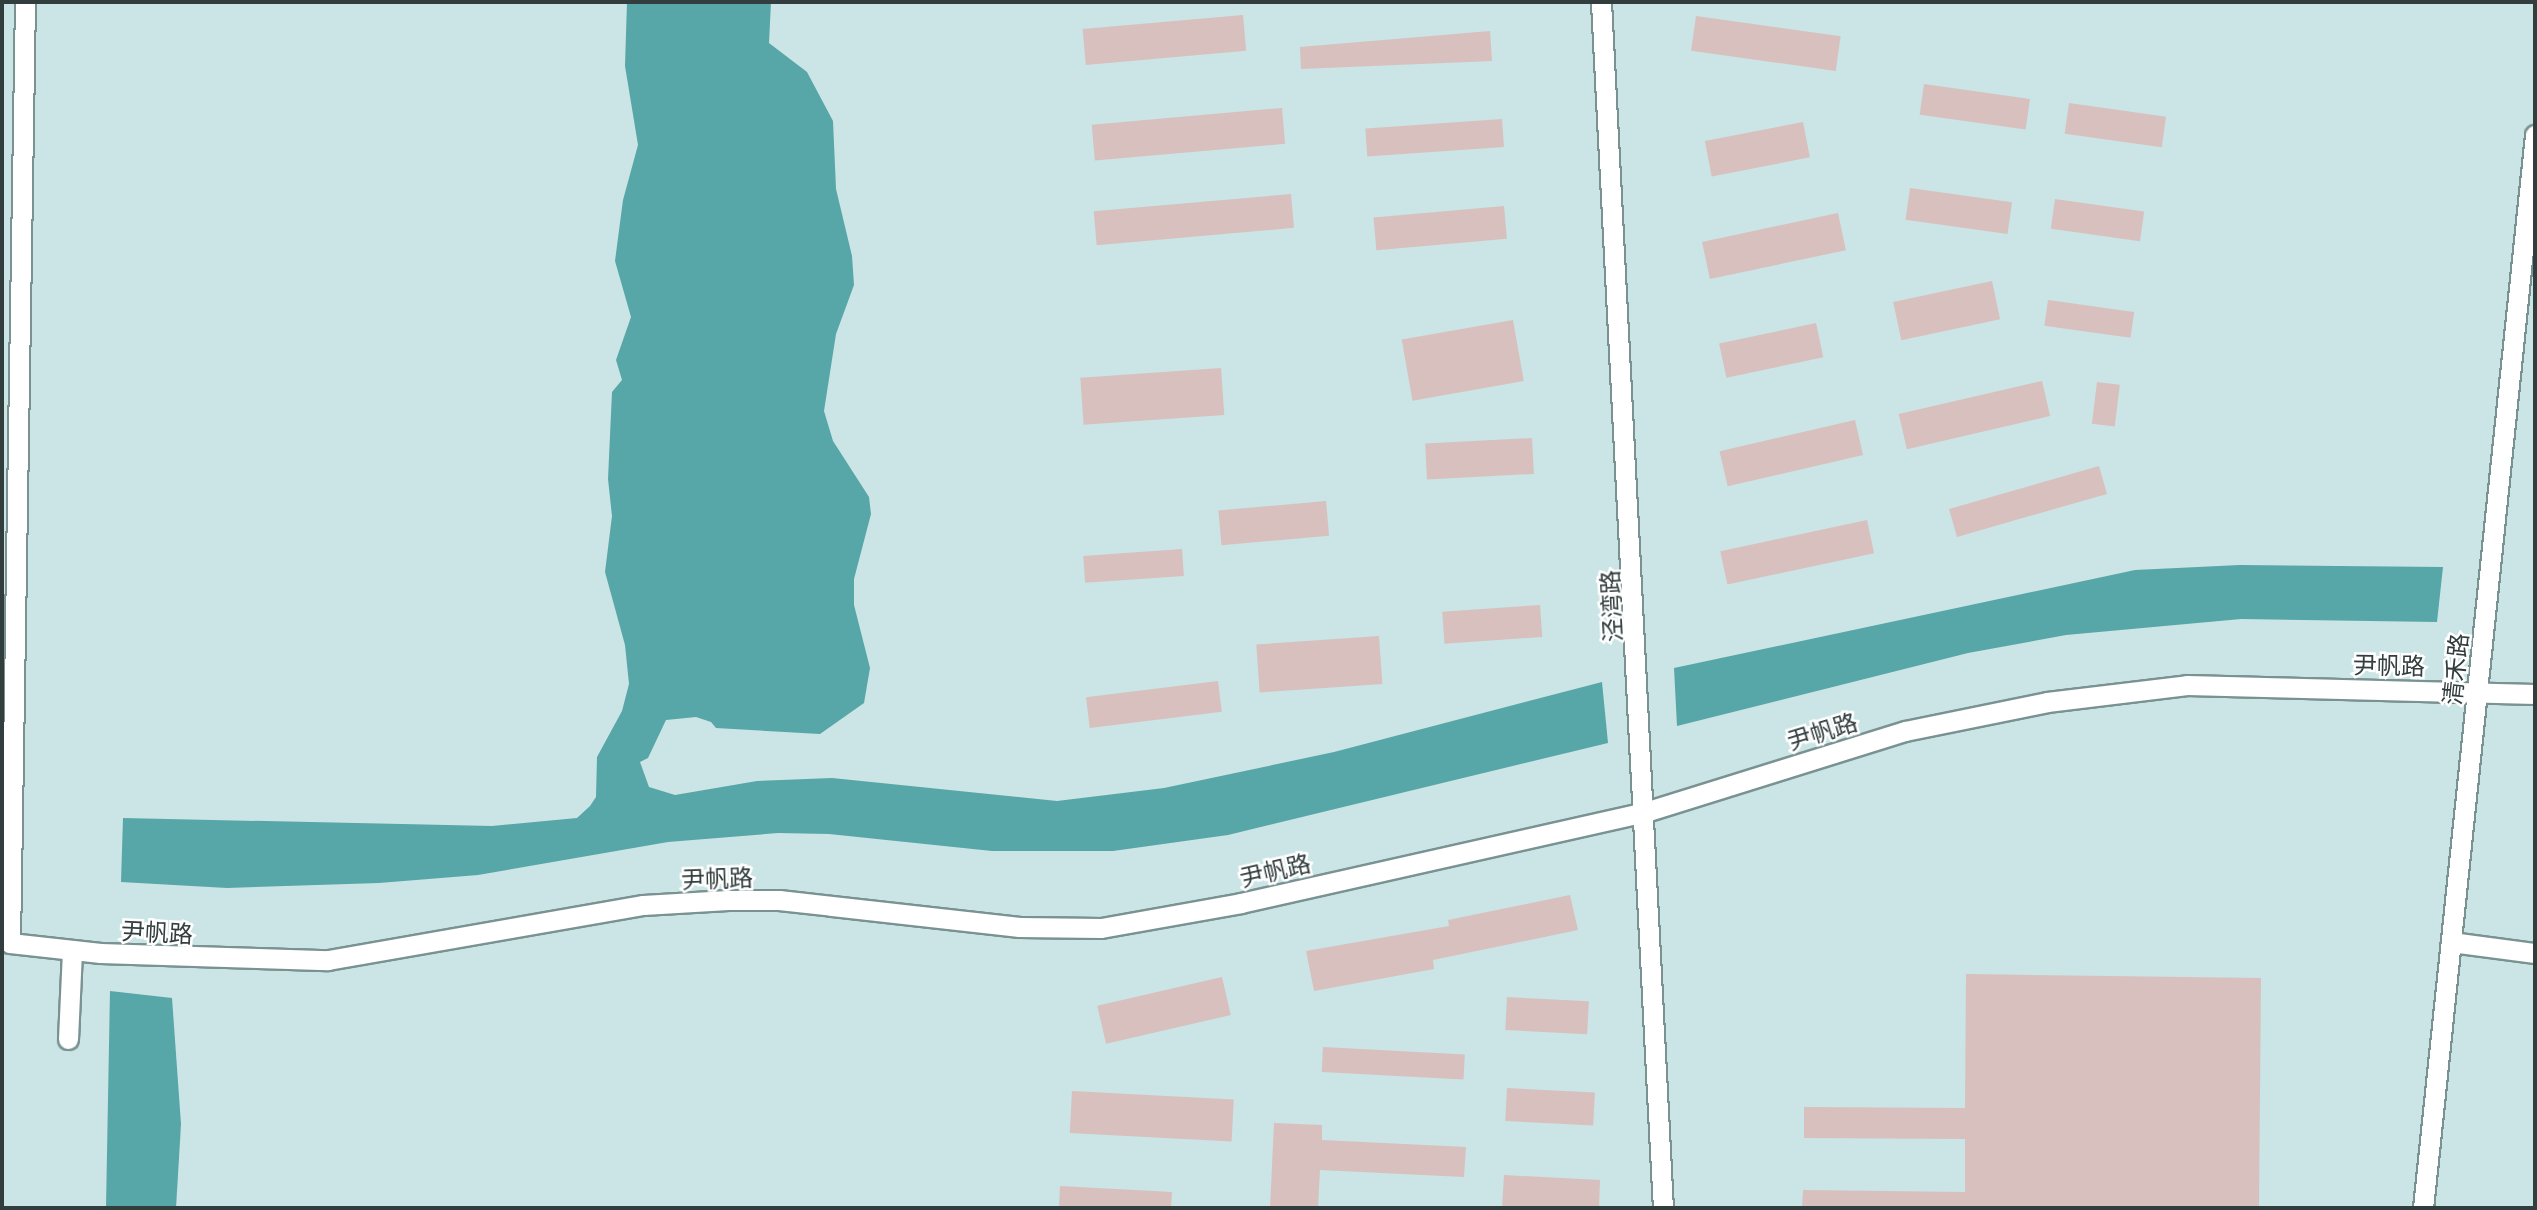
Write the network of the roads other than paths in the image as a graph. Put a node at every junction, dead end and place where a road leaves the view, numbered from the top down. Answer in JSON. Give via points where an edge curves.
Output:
{"nodes":[{"id":1,"x":25,"y":2,"type":"edge"},
{"id":2,"x":1601,"y":2,"type":"edge"},
{"id":3,"x":2535,"y":135,"type":"edge"},
{"id":4,"x":2477,"y":692,"type":"junction"},
{"id":5,"x":2535,"y":694,"type":"edge"},
{"id":6,"x":1645,"y":812,"type":"junction"},
{"id":7,"x":2451,"y":942,"type":"junction"},
{"id":8,"x":6,"y":946,"type":"edge"},
{"id":9,"x":72,"y":950,"type":"junction"},
{"id":10,"x":2535,"y":953,"type":"edge"},
{"id":11,"x":68,"y":1040,"type":"dead end"},
{"id":12,"x":1663,"y":1208,"type":"edge"},
{"id":13,"x":2423,"y":1208,"type":"edge"}],
"edges":[{"from":1,"to":8,"type":"street"},
{"from":2,"to":6,"type":"street","name":"泾湾路"},
{"from":3,"to":4,"type":"street","name":"清禾路"},
{"from":4,"to":5,"type":"street","name":"尹帆路"},
{"from":4,"to":6,"type":"street","name":"尹帆路","via":[[2187,685],[2047,702],[1905,731]]},
{"from":4,"to":7,"type":"street","name":"清禾路"},
{"from":6,"to":9,"type":"street","name":"尹帆路","via":[[1241,903],[1101,928],[1019,927],[779,900],[728,900],[643,905],[328,960]]},
{"from":6,"to":12,"type":"street","name":"泾湾路"},
{"from":7,"to":10,"type":"street"},
{"from":7,"to":13,"type":"street","name":"清禾路"},
{"from":8,"to":9,"type":"street","name":"尹帆路"},
{"from":9,"to":11,"type":"street"}]}
